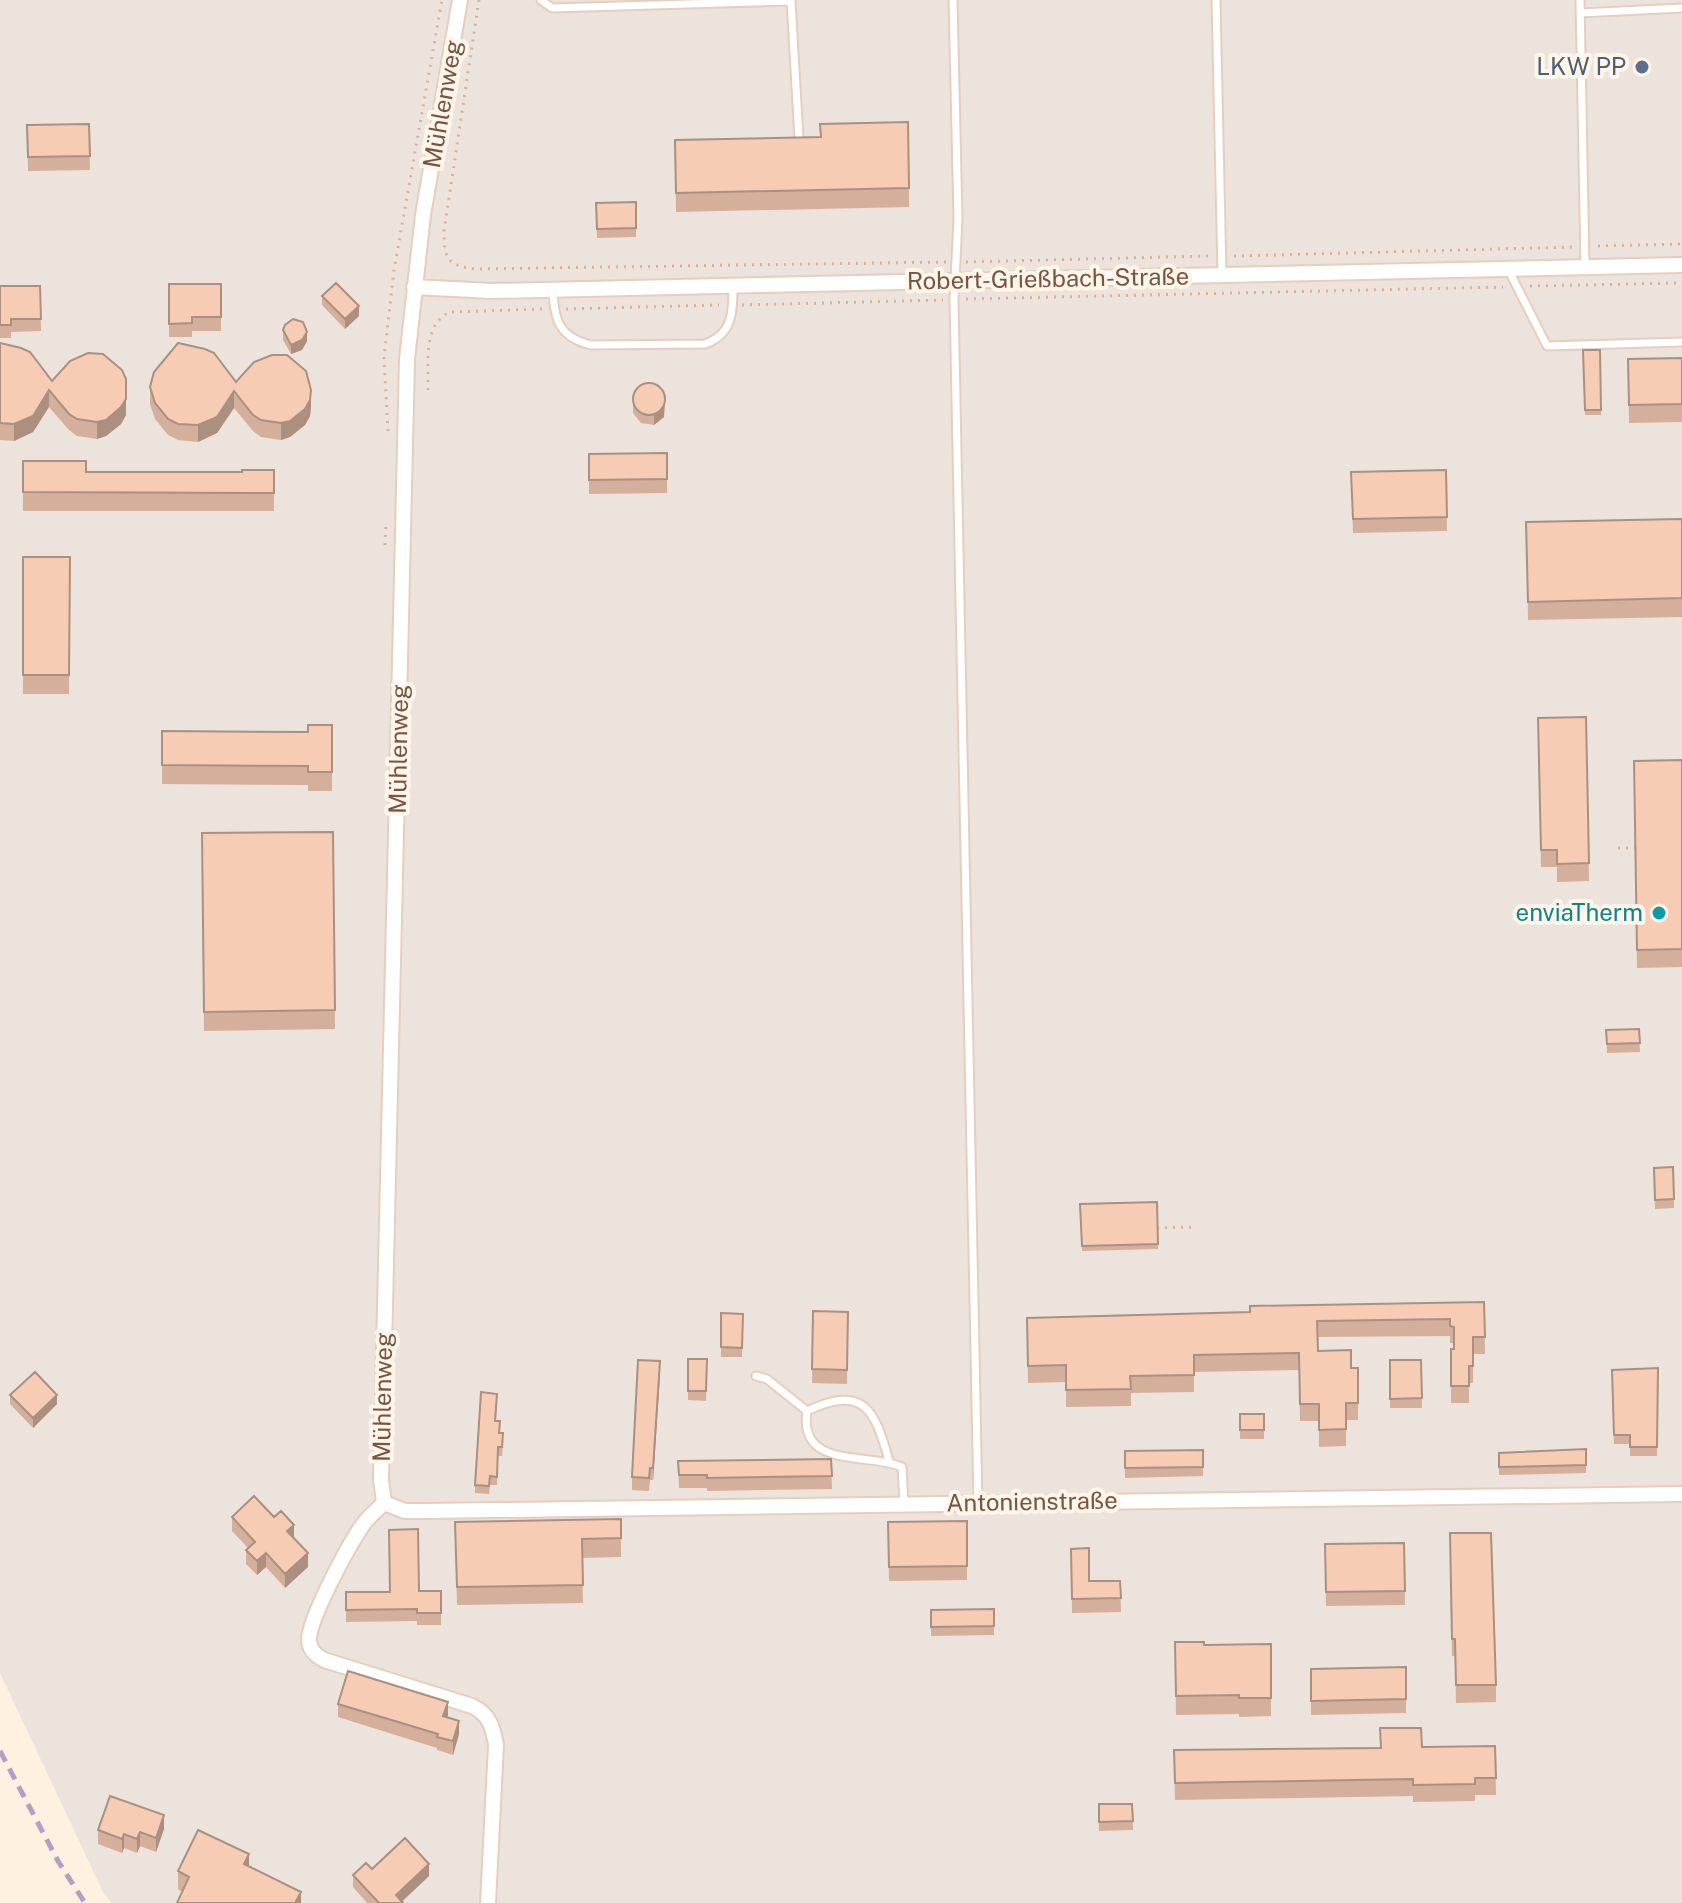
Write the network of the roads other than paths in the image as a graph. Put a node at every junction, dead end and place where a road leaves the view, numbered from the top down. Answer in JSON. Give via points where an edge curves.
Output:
{"nodes":[{"id":1,"x":460,"y":0,"type":"edge"},
{"id":2,"x":541,"y":0,"type":"edge"},
{"id":3,"x":953,"y":0,"type":"edge"},
{"id":4,"x":1216,"y":0,"type":"edge"},
{"id":5,"x":1580,"y":0,"type":"edge"},
{"id":6,"x":1634,"y":0,"type":"edge"},
{"id":7,"x":1682,"y":8,"type":"edge"},
{"id":8,"x":1634,"y":11,"type":"junction"},
{"id":9,"x":1580,"y":13,"type":"junction"},
{"id":10,"x":799,"y":139,"type":"edge"},
{"id":11,"x":1682,"y":265,"type":"edge"},
{"id":12,"x":1585,"y":267,"type":"junction"},
{"id":13,"x":1508,"y":269,"type":"junction"},
{"id":14,"x":1222,"y":275,"type":"junction"},
{"id":15,"x":954,"y":281,"type":"junction"},
{"id":16,"x":733,"y":286,"type":"junction"},
{"id":17,"x":414,"y":287,"type":"junction"},
{"id":18,"x":553,"y":290,"type":"junction"},
{"id":19,"x":1682,"y":342,"type":"edge"},
{"id":20,"x":756,"y":1376,"type":"dead end"},
{"id":21,"x":807,"y":1411,"type":"junction"},
{"id":22,"x":889,"y":1461,"type":"junction"},
{"id":23,"x":1682,"y":1494,"type":"edge"},
{"id":24,"x":384,"y":1503,"type":"junction"},
{"id":25,"x":978,"y":1503,"type":"junction"},
{"id":26,"x":904,"y":1504,"type":"junction"},
{"id":27,"x":488,"y":1903,"type":"edge"}],
"edges":[{"from":1,"to":17,"type":"street","name":"Mühlenweg"},
{"from":2,"to":10,"type":"lane","via":[[552,8],[791,1]]},
{"from":3,"to":15,"type":"lane"},
{"from":4,"to":14,"type":"lane"},
{"from":5,"to":9,"type":"lane"},
{"from":6,"to":8,"type":"lane"},
{"from":7,"to":8,"type":"lane"},
{"from":8,"to":9,"type":"lane"},
{"from":9,"to":12,"type":"lane"},
{"from":11,"to":12,"type":"street","name":"Robert-Grießbach-Straße"},
{"from":12,"to":13,"type":"street","name":"Robert-Grießbach-Straße"},
{"from":13,"to":14,"type":"street","name":"Robert-Grießbach-Straße"},
{"from":13,"to":19,"type":"lane","via":[[1547,346]]},
{"from":14,"to":15,"type":"street","name":"Robert-Grießbach-Straße"},
{"from":15,"to":16,"type":"street","name":"Robert-Grießbach-Straße"},
{"from":15,"to":25,"type":"lane"},
{"from":16,"to":18,"type":"street","name":"Robert-Grießbach-Straße"},
{"from":16,"to":18,"type":"lane","via":[[726,332],[705,344],[579,342],[561,329]]},
{"from":17,"to":18,"type":"street","name":"Robert-Grießbach-Straße"},
{"from":17,"to":24,"type":"street","name":"Mühlenweg","via":[[407,390]]},
{"from":20,"to":21,"type":"lane"},
{"from":21,"to":22,"type":"lane","via":[[805,1425],[821,1449]]},
{"from":21,"to":22,"type":"lane","via":[[839,1399],[872,1412]]},
{"from":22,"to":26,"type":"lane","via":[[902,1467]]},
{"from":23,"to":25,"type":"street","name":"Antonienstraße"},
{"from":24,"to":26,"type":"street","name":"Antonienstraße","via":[[405,1511]]},
{"from":24,"to":27,"type":"street","via":[[363,1524],[321,1603],[309,1637],[311,1648],[324,1660],[472,1706],[489,1720],[496,1745]]},
{"from":25,"to":26,"type":"street","name":"Antonienstraße"}]}
